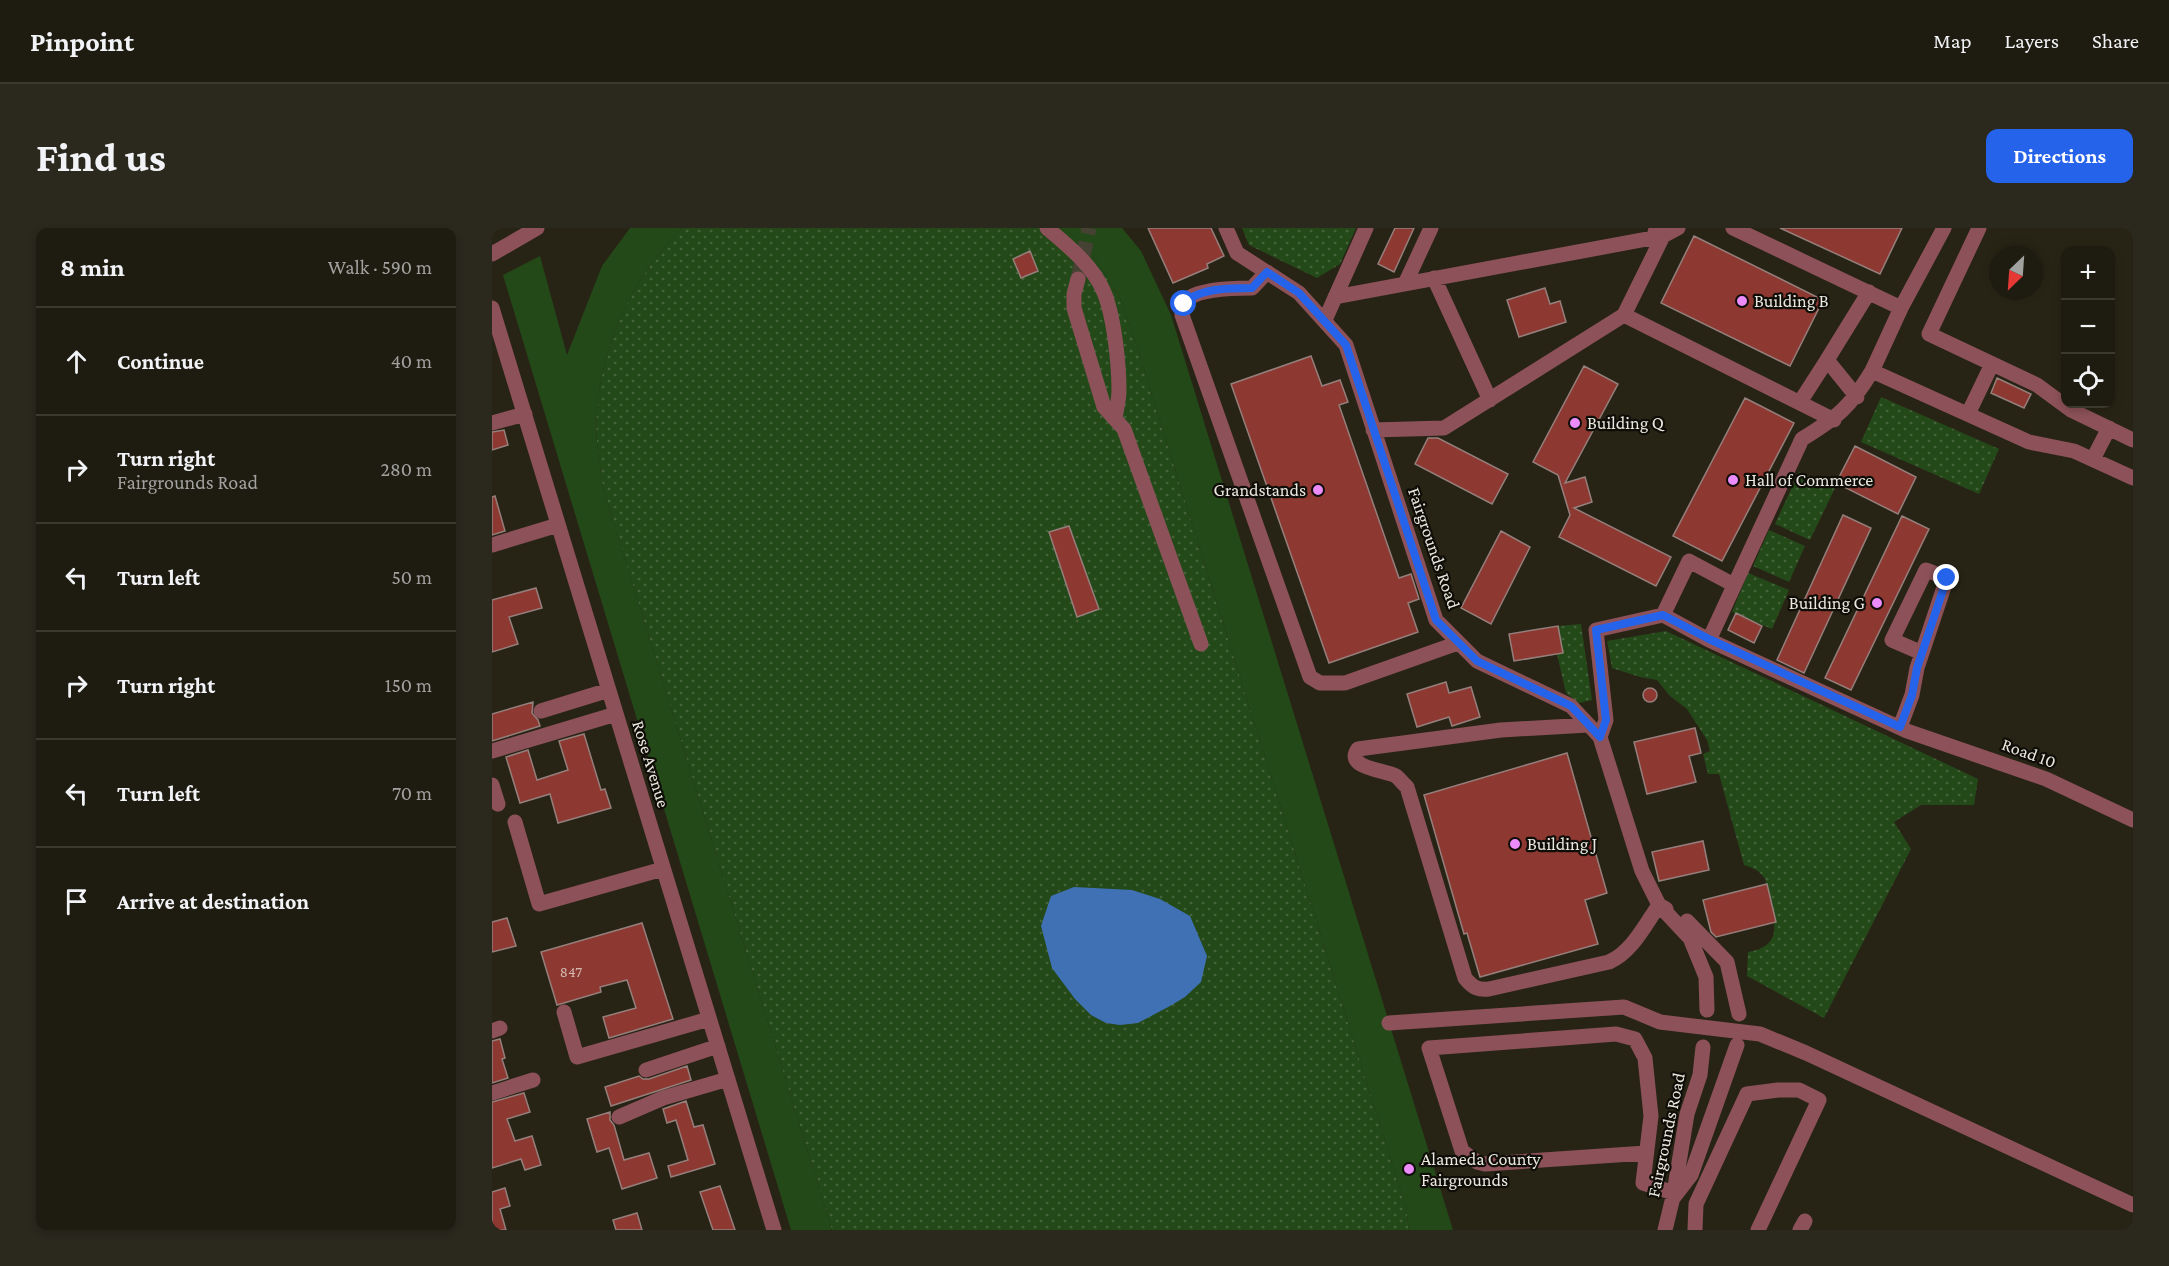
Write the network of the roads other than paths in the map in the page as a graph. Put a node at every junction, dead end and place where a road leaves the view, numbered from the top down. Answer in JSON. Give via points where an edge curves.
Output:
{"nodes":[{"id":1,"x":537,"y":228,"type":"edge"},
{"id":2,"x":1047,"y":228,"type":"edge"},
{"id":3,"x":1226,"y":228,"type":"edge"},
{"id":4,"x":1366,"y":228,"type":"edge"},
{"id":5,"x":1431,"y":228,"type":"edge"},
{"id":6,"x":1647,"y":228,"type":"edge"},
{"id":7,"x":1678,"y":228,"type":"edge"},
{"id":8,"x":1734,"y":228,"type":"edge"},
{"id":9,"x":1944,"y":228,"type":"edge"},
{"id":10,"x":1979,"y":228,"type":"edge"},
{"id":11,"x":1662,"y":236,"type":"junction"},
{"id":12,"x":492,"y":254,"type":"edge"},
{"id":13,"x":1267,"y":272,"type":"junction"},
{"id":14,"x":1078,"y":279,"type":"tunnel mouth"},
{"id":15,"x":1434,"y":279,"type":"junction"},
{"id":16,"x":1405,"y":284,"type":"junction"},
{"id":17,"x":1869,"y":292,"type":"junction"},
{"id":18,"x":1335,"y":297,"type":"junction"},
{"id":19,"x":492,"y":308,"type":"edge"},
{"id":20,"x":1901,"y":308,"type":"junction"},
{"id":21,"x":1624,"y":315,"type":"junction"},
{"id":22,"x":1325,"y":320,"type":"junction"},
{"id":23,"x":1827,"y":360,"type":"junction"},
{"id":24,"x":1992,"y":364,"type":"junction"},
{"id":25,"x":1872,"y":371,"type":"junction"},
{"id":26,"x":1857,"y":397,"type":"junction"},
{"id":27,"x":1490,"y":400,"type":"junction"},
{"id":28,"x":1800,"y":402,"type":"junction"},
{"id":29,"x":525,"y":414,"type":"junction"},
{"id":30,"x":1968,"y":414,"type":"junction"},
{"id":31,"x":1115,"y":419,"type":"junction"},
{"id":32,"x":1834,"y":420,"type":"junction"},
{"id":33,"x":492,"y":423,"type":"edge"},
{"id":34,"x":2109,"y":428,"type":"junction"},
{"id":35,"x":1373,"y":430,"type":"junction"},
{"id":36,"x":2133,"y":440,"type":"edge"},
{"id":37,"x":2093,"y":459,"type":"junction"},
{"id":38,"x":2133,"y":478,"type":"edge"},
{"id":39,"x":558,"y":525,"type":"junction"},
{"id":40,"x":492,"y":545,"type":"edge"},
{"id":41,"x":1734,"y":585,"type":"junction"},
{"id":42,"x":1663,"y":615,"type":"junction"},
{"id":43,"x":1709,"y":639,"type":"junction"},
{"id":44,"x":1458,"y":643,"type":"junction"},
{"id":45,"x":1200,"y":644,"type":"dead end"},
{"id":46,"x":1922,"y":653,"type":"junction"},
{"id":47,"x":609,"y":690,"type":"junction"},
{"id":48,"x":541,"y":711,"type":"dead end"},
{"id":49,"x":616,"y":714,"type":"junction"},
{"id":50,"x":1588,"y":725,"type":"junction"},
{"id":51,"x":1904,"y":729,"type":"junction"},
{"id":52,"x":1600,"y":737,"type":"junction"},
{"id":53,"x":492,"y":751,"type":"edge"},
{"id":54,"x":492,"y":785,"type":"edge"},
{"id":55,"x":498,"y":804,"type":"dead end"},
{"id":56,"x":2133,"y":820,"type":"edge"},
{"id":57,"x":515,"y":822,"type":"dead end"},
{"id":58,"x":663,"y":869,"type":"junction"},
{"id":59,"x":1659,"y":904,"type":"junction"},
{"id":60,"x":1707,"y":1010,"type":"dead end"},
{"id":61,"x":564,"y":1011,"type":"dead end"},
{"id":62,"x":1739,"y":1014,"type":"dead end"},
{"id":63,"x":709,"y":1019,"type":"junction"},
{"id":64,"x":1389,"y":1023,"type":"dead end"},
{"id":65,"x":1737,"y":1045,"type":"dead end"},
{"id":66,"x":718,"y":1046,"type":"junction"},
{"id":67,"x":1703,"y":1047,"type":"dead end"},
{"id":68,"x":646,"y":1070,"type":"dead end"},
{"id":69,"x":728,"y":1079,"type":"junction"},
{"id":70,"x":533,"y":1080,"type":"dead end"},
{"id":71,"x":492,"y":1093,"type":"edge"},
{"id":72,"x":619,"y":1117,"type":"dead end"},
{"id":73,"x":1646,"y":1153,"type":"junction"},
{"id":74,"x":1673,"y":1196,"type":"junction"},
{"id":75,"x":2133,"y":1205,"type":"edge"},
{"id":76,"x":774,"y":1230,"type":"edge"},
{"id":77,"x":1665,"y":1230,"type":"edge"},
{"id":78,"x":1695,"y":1230,"type":"edge"},
{"id":79,"x":1758,"y":1230,"type":"edge"}],
"edges":[{"from":1,"to":12,"type":"street"},
{"from":2,"to":31,"type":"street","via":[[1082,260],[1103,289],[1112,320],[1118,370]]},
{"from":3,"to":13,"type":"street","name":"Fairgrounds Road","via":[[1237,253]]},
{"from":4,"to":18,"type":"street"},
{"from":5,"to":16,"type":"street"},
{"from":6,"to":11,"type":"street"},
{"from":7,"to":11,"type":"street"},
{"from":8,"to":17,"type":"street"},
{"from":9,"to":20,"type":"street"},
{"from":10,"to":24,"type":"street","via":[[1929,334]]},
{"from":11,"to":15,"type":"street"},
{"from":11,"to":21,"type":"street"},
{"from":13,"to":22,"type":"street","name":"Fairgrounds Road","via":[[1299,293]]},
{"from":13,"to":44,"type":"street","via":[[1252,288],[1222,288],[1189,298],[1182,315],[1310,677],[1320,683],[1345,683]]},
{"from":14,"to":31,"type":"street","via":[[1074,308],[1104,406]]},
{"from":15,"to":16,"type":"street"},
{"from":15,"to":27,"type":"street"},
{"from":16,"to":18,"type":"street"},
{"from":17,"to":20,"type":"street"},
{"from":17,"to":23,"type":"street"},
{"from":18,"to":22,"type":"street"},
{"from":19,"to":29,"type":"street","name":"Rose Avenue"},
{"from":20,"to":25,"type":"street"},
{"from":21,"to":27,"type":"street"},
{"from":21,"to":28,"type":"street"},
{"from":22,"to":35,"type":"street","name":"Fairgrounds Road","via":[[1346,345]]},
{"from":23,"to":26,"type":"street"},
{"from":23,"to":28,"type":"street"},
{"from":24,"to":30,"type":"street"},
{"from":24,"to":34,"type":"street","via":[[2037,385],[2071,410]]},
{"from":25,"to":26,"type":"street"},
{"from":25,"to":30,"type":"street"},
{"from":26,"to":32,"type":"street"},
{"from":27,"to":35,"type":"street","via":[[1444,428]]},
{"from":28,"to":32,"type":"street"},
{"from":29,"to":33,"type":"street"},
{"from":29,"to":39,"type":"street","name":"Rose Avenue"},
{"from":30,"to":37,"type":"street","via":[[2030,442]]},
{"from":31,"to":45,"type":"street","via":[[1124,429]]},
{"from":32,"to":41,"type":"street","via":[[1802,439]]},
{"from":34,"to":36,"type":"street"},
{"from":34,"to":37,"type":"street"},
{"from":35,"to":44,"type":"street","name":"Fairgrounds Road","via":[[1436,620]]},
{"from":37,"to":38,"type":"street"},
{"from":39,"to":40,"type":"street"},
{"from":39,"to":47,"type":"street","name":"Rose Avenue"},
{"from":41,"to":42,"type":"street","via":[[1689,561]]},
{"from":41,"to":43,"type":"street"},
{"from":42,"to":43,"type":"street","name":"Road 10"},
{"from":42,"to":52,"type":"street","via":[[1596,630],[1606,720]]},
{"from":43,"to":51,"type":"street","name":"Road 10"},
{"from":44,"to":50,"type":"street","name":"Fairgrounds Road","via":[[1477,661],[1571,706]]},
{"from":46,"to":46,"type":"street","via":[[1947,578],[1926,570],[1892,640]]},
{"from":46,"to":51,"type":"street"},
{"from":47,"to":48,"type":"street"},
{"from":47,"to":49,"type":"street","name":"Rose Avenue"},
{"from":49,"to":53,"type":"street"},
{"from":49,"to":58,"type":"street","name":"Rose Avenue"},
{"from":50,"to":52,"type":"street","name":"Fairgrounds Road"},
{"from":50,"to":59,"type":"street","via":[[1501,729],[1358,749],[1355,759],[1396,777],[1407,787],[1472,987],[1490,989],[1609,962],[1627,951]]},
{"from":51,"to":56,"type":"street","name":"Road 10","via":[[2046,779]]},
{"from":52,"to":59,"type":"street","name":"Fairgrounds Road","via":[[1641,871]]},
{"from":54,"to":55,"type":"street"},
{"from":57,"to":58,"type":"street","via":[[539,904]]},
{"from":58,"to":63,"type":"street","name":"Rose Avenue"},
{"from":59,"to":60,"type":"street","name":"Fairgrounds Road","via":[[1690,938],[1706,977]]},
{"from":59,"to":62,"type":"street","via":[[1687,921],[1727,962]]},
{"from":61,"to":63,"type":"street","via":[[577,1057]]},
{"from":63,"to":66,"type":"street","name":"Rose Avenue"},
{"from":64,"to":75,"type":"street","via":[[1624,1007],[1660,1022],[1760,1034]]},
{"from":65,"to":74,"type":"street","via":[[1691,1175]]},
{"from":66,"to":68,"type":"street"},
{"from":66,"to":69,"type":"street","name":"Rose Avenue"},
{"from":67,"to":74,"type":"street","name":"Fairgrounds Road"},
{"from":69,"to":72,"type":"street","via":[[663,1098]]},
{"from":69,"to":76,"type":"street","name":"Rose Avenue"},
{"from":70,"to":71,"type":"street"},
{"from":73,"to":73,"type":"street","via":[[1651,1116],[1647,1074],[1645,1058],[1635,1039],[1616,1034],[1429,1048],[1462,1151],[1477,1162]]},
{"from":73,"to":74,"type":"street","via":[[1643,1183]]},
{"from":74,"to":77,"type":"street","name":"Fairgrounds Road"},
{"from":78,"to":79,"type":"street","via":[[1696,1204],[1747,1095],[1799,1090],[1819,1100]]}]}
